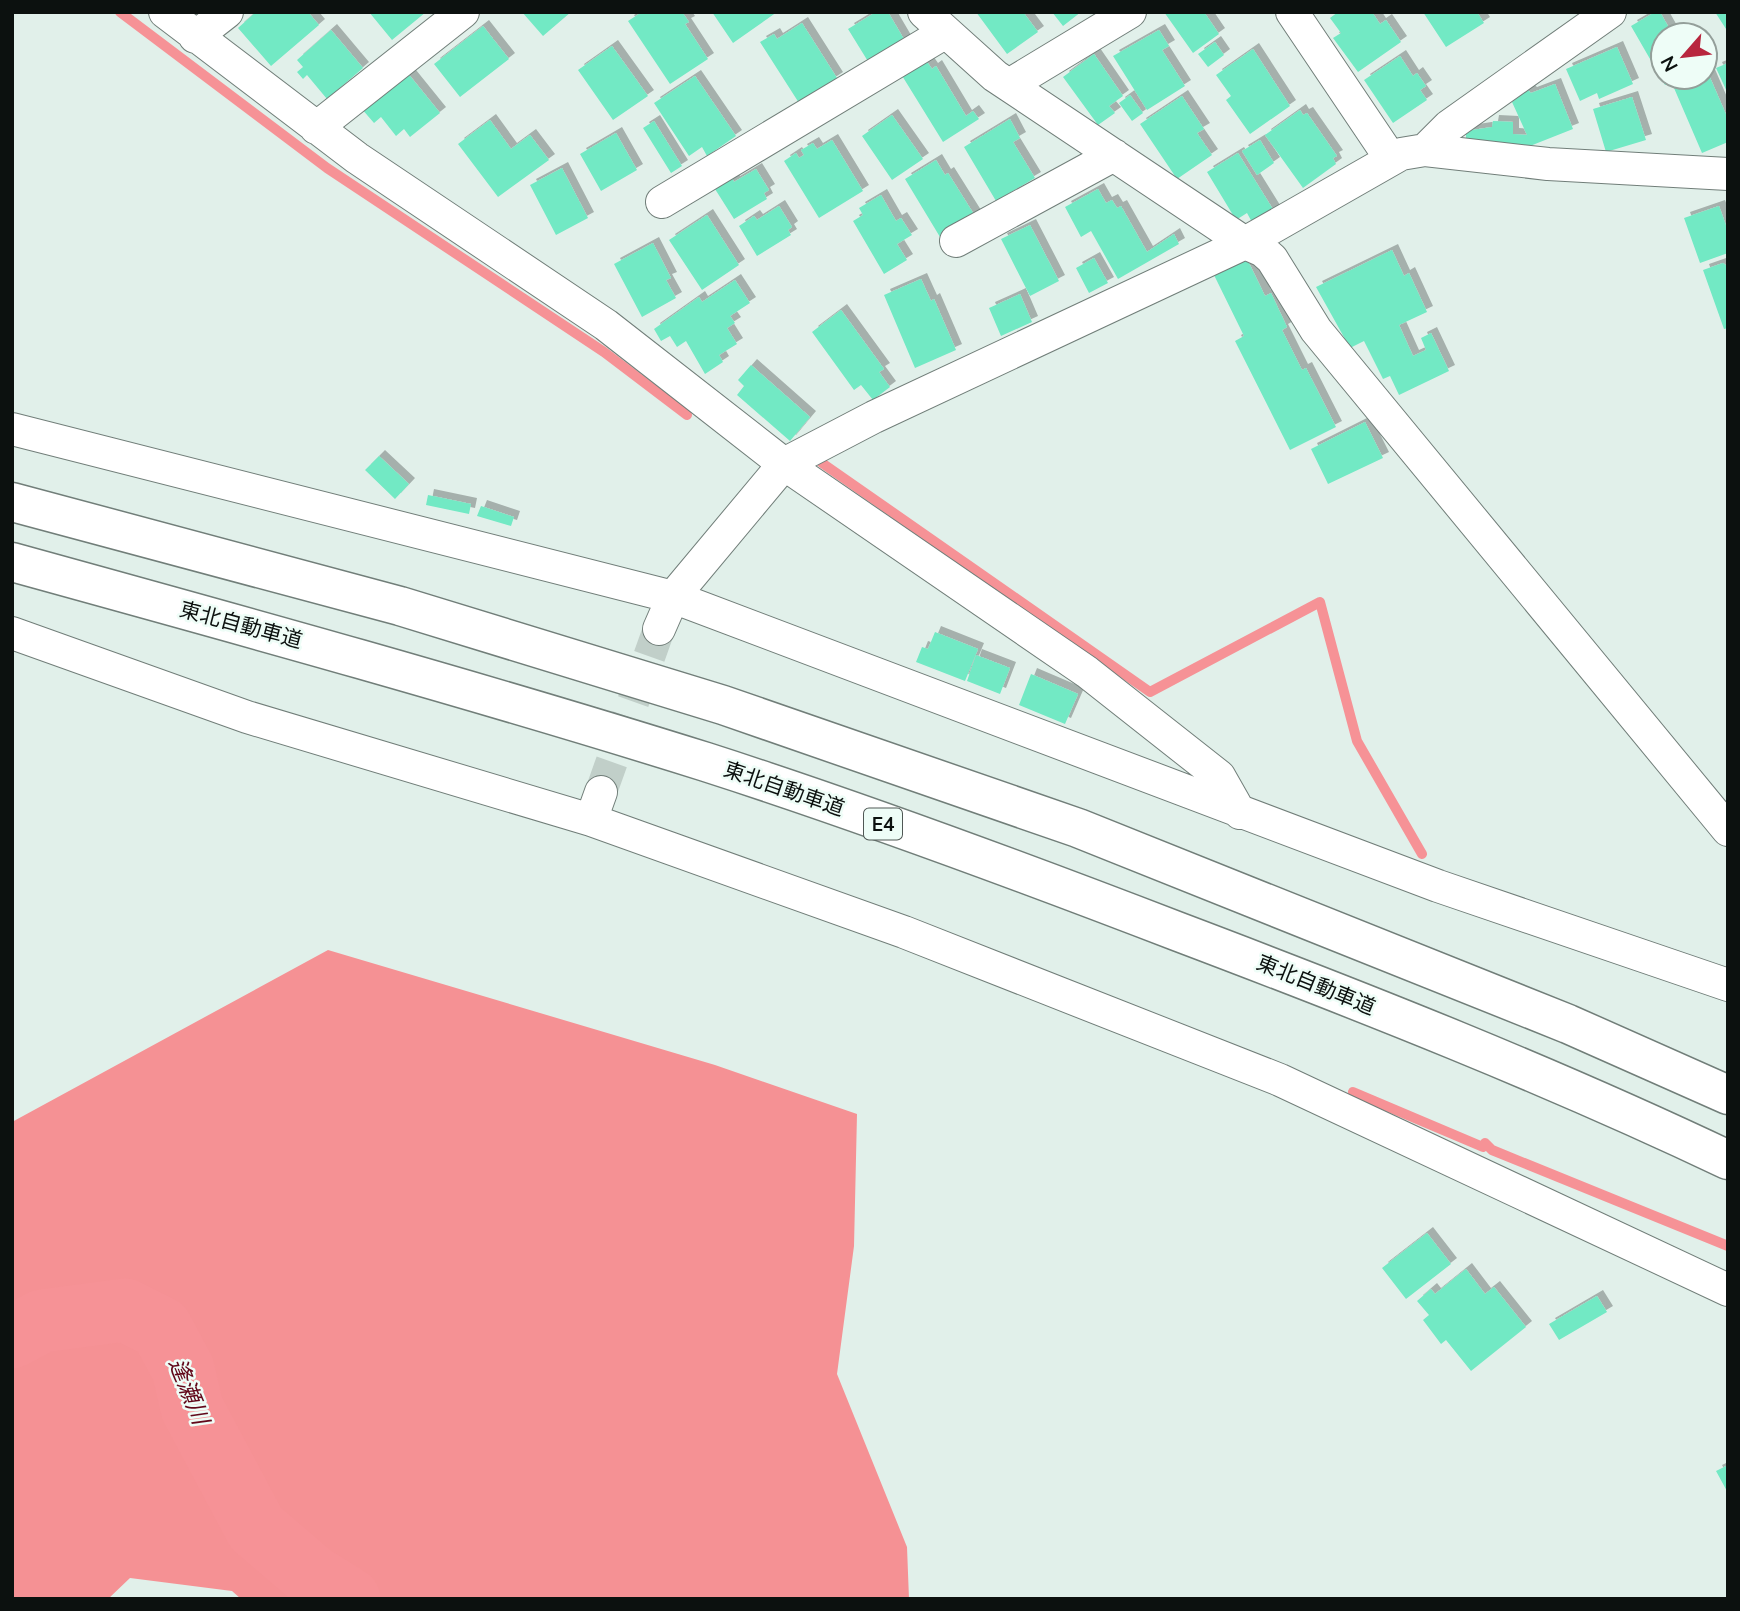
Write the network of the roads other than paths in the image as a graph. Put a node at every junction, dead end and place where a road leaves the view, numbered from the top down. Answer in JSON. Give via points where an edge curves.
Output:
{"nodes":[{"id":1,"x":165,"y":12,"type":"edge"},
{"id":2,"x":227,"y":12,"type":"edge"},
{"id":3,"x":463,"y":12,"type":"edge"},
{"id":4,"x":1130,"y":12,"type":"edge"},
{"id":5,"x":1292,"y":12,"type":"edge"},
{"id":6,"x":1610,"y":12,"type":"edge"},
{"id":7,"x":935,"y":22,"type":"edge"},
{"id":8,"x":195,"y":37,"type":"junction"},
{"id":9,"x":1009,"y":85,"type":"junction"},
{"id":10,"x":316,"y":128,"type":"junction"},
{"id":11,"x":1425,"y":150,"type":"junction"},
{"id":12,"x":1114,"y":155,"type":"junction"},
{"id":13,"x":1391,"y":159,"type":"junction"},
{"id":14,"x":1728,"y":174,"type":"edge"},
{"id":15,"x":662,"y":202,"type":"dead end"},
{"id":16,"x":956,"y":241,"type":"dead end"},
{"id":17,"x":1245,"y":243,"type":"junction"},
{"id":18,"x":12,"y":429,"type":"edge"},
{"id":19,"x":784,"y":464,"type":"junction"},
{"id":20,"x":12,"y":502,"type":"edge"},
{"id":21,"x":12,"y":562,"type":"edge"},
{"id":22,"x":673,"y":597,"type":"junction"},
{"id":23,"x":659,"y":629,"type":"tunnel mouth"},
{"id":24,"x":12,"y":633,"type":"edge"},
{"id":25,"x":1240,"y":813,"type":"junction"},
{"id":26,"x":1728,"y":830,"type":"edge"},
{"id":27,"x":1728,"y":985,"type":"edge"},
{"id":28,"x":1728,"y":1095,"type":"edge"},
{"id":29,"x":1728,"y":1160,"type":"edge"},
{"id":30,"x":1728,"y":1290,"type":"edge"}],
"edges":[{"from":1,"to":8,"type":"street"},
{"from":2,"to":8,"type":"street"},
{"from":3,"to":10,"type":"street"},
{"from":4,"to":9,"type":"street"},
{"from":5,"to":13,"type":"street"},
{"from":6,"to":11,"type":"street","via":[[1449,126]]},
{"from":7,"to":9,"type":"street"},
{"from":7,"to":15,"type":"street"},
{"from":8,"to":10,"type":"street"},
{"from":9,"to":12,"type":"street"},
{"from":10,"to":19,"type":"street","via":[[606,325]]},
{"from":11,"to":13,"type":"street"},
{"from":11,"to":14,"type":"street","via":[[1548,164]]},
{"from":12,"to":16,"type":"street"},
{"from":12,"to":17,"type":"street"},
{"from":13,"to":17,"type":"street"},
{"from":17,"to":19,"type":"street"},
{"from":17,"to":26,"type":"street","via":[[1272,259],[1316,330]]},
{"from":18,"to":22,"type":"street"},
{"from":19,"to":22,"type":"street"},
{"from":19,"to":25,"type":"street","via":[[1087,672],[1219,776]]},
{"from":20,"to":28,"type":"highway","via":[[400,606],[723,705],[1078,828],[1542,1013]]},
{"from":21,"to":29,"type":"highway","name":"東北自動車道","number":"E4","via":[[385,665],[710,763],[1053,884],[1299,978]]},
{"from":22,"to":23,"type":"street"},
{"from":22,"to":25,"type":"street"},
{"from":24,"to":30,"type":"street","via":[[247,717],[596,806],[1279,1080]]},
{"from":25,"to":27,"type":"street"}]}
